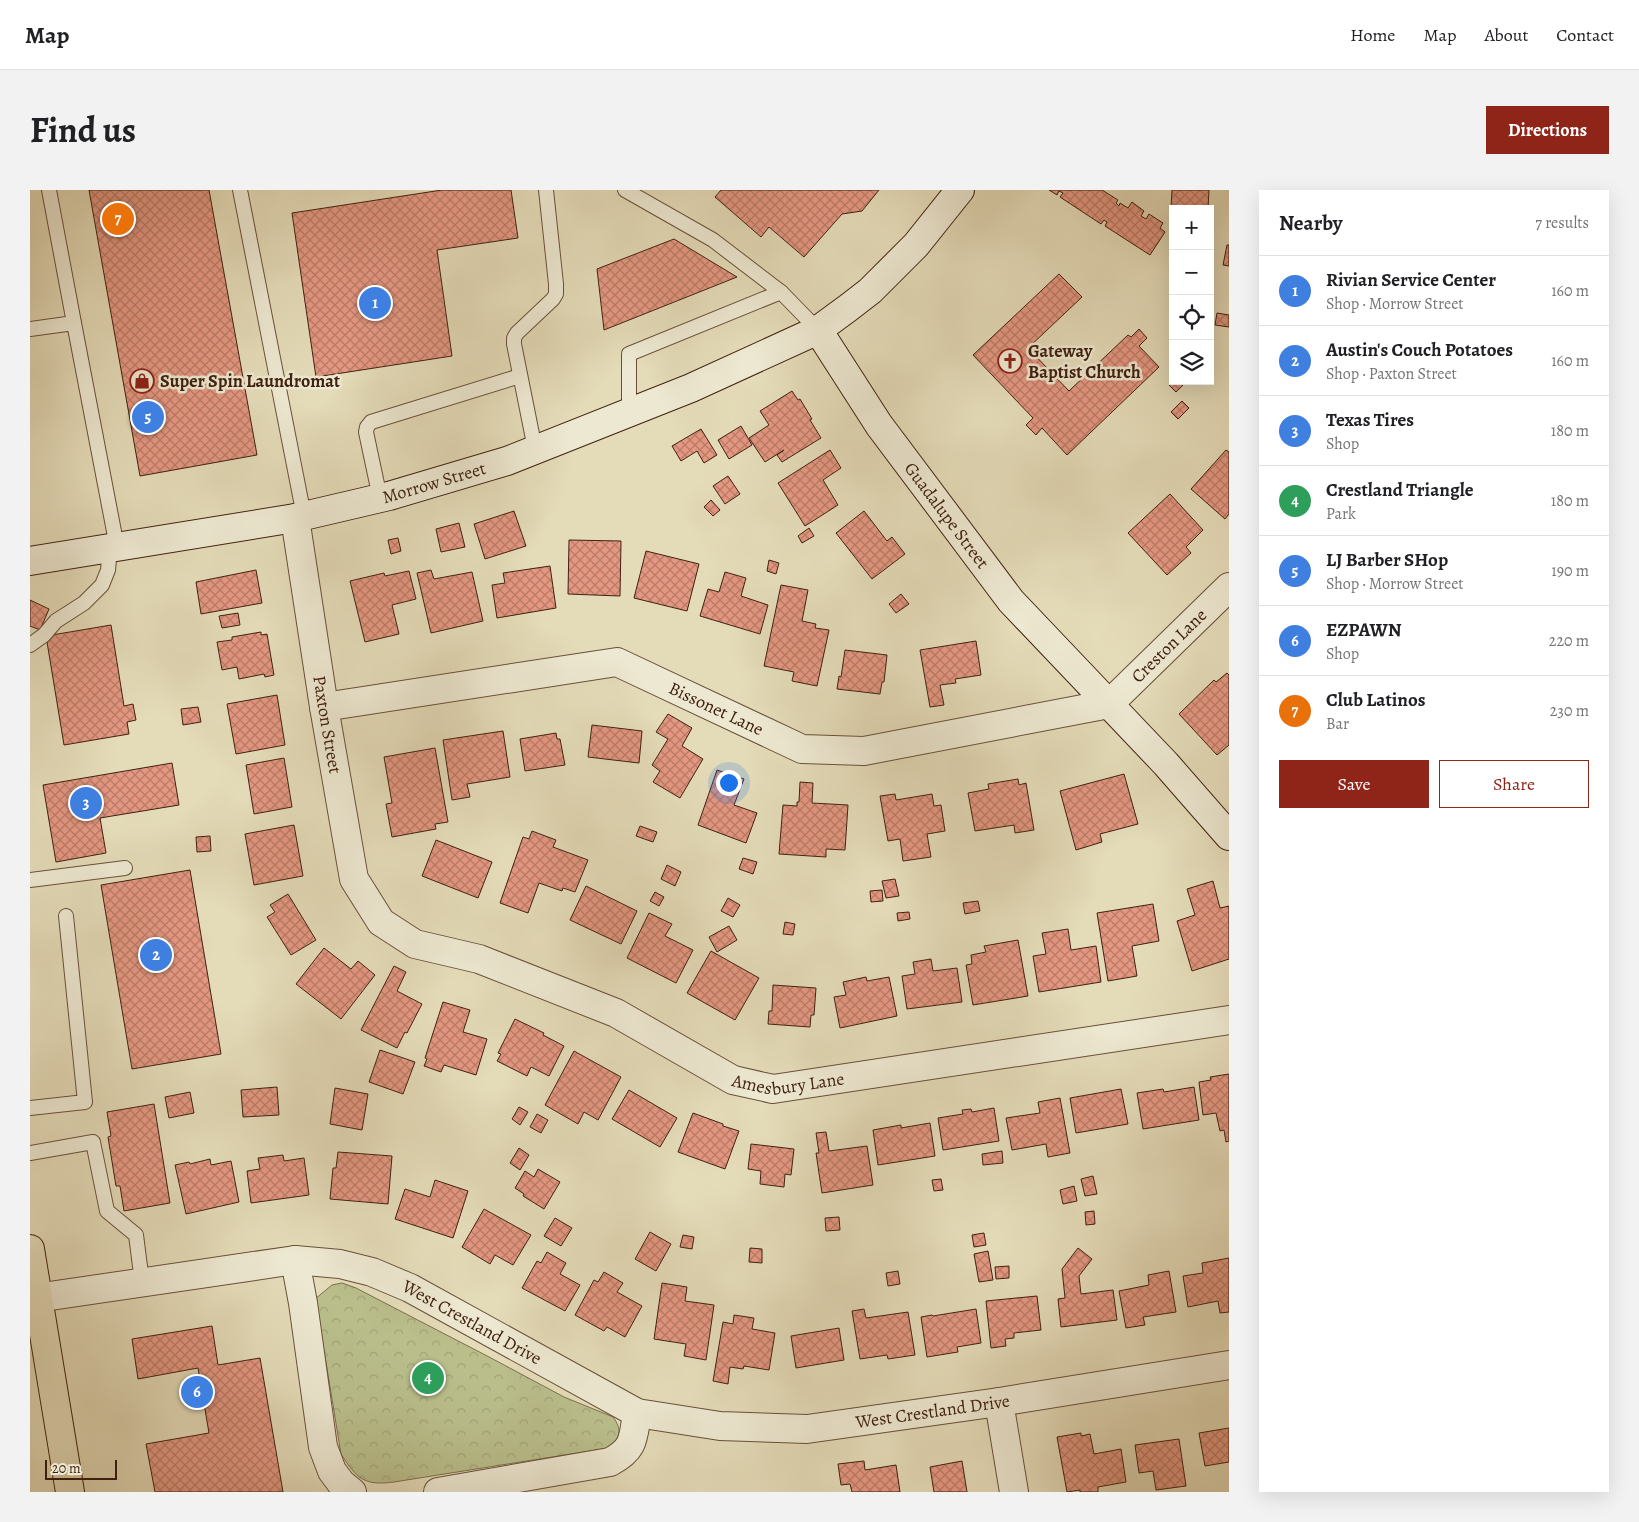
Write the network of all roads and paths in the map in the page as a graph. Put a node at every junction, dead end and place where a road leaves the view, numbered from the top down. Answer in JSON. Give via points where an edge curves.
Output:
{"nodes":[{"id":1,"x":50,"y":190,"type":"edge"},
{"id":2,"x":240,"y":190,"type":"edge"},
{"id":3,"x":546,"y":190,"type":"edge"},
{"id":4,"x":625,"y":190,"type":"edge"},
{"id":5,"x":960,"y":190,"type":"edge"},
{"id":6,"x":781,"y":292,"type":"junction"},
{"id":7,"x":74,"y":323,"type":"junction"},
{"id":8,"x":30,"y":329,"type":"edge"},
{"id":9,"x":818,"y":330,"type":"junction"},
{"id":10,"x":520,"y":376,"type":"junction"},
{"id":11,"x":629,"y":412,"type":"junction"},
{"id":12,"x":535,"y":450,"type":"junction"},
{"id":13,"x":380,"y":498,"type":"junction"},
{"id":14,"x":300,"y":517,"type":"junction"},
{"id":15,"x":113,"y":548,"type":"junction"},
{"id":16,"x":30,"y":561,"type":"edge"},
{"id":17,"x":1229,"y":587,"type":"edge"},
{"id":18,"x":30,"y":645,"type":"edge"},
{"id":19,"x":1109,"y":704,"type":"junction"},
{"id":20,"x":324,"y":708,"type":"junction"},
{"id":21,"x":1229,"y":836,"type":"edge"},
{"id":22,"x":125,"y":868,"type":"dead end"},
{"id":23,"x":30,"y":880,"type":"edge"},
{"id":24,"x":66,"y":916,"type":"dead end"},
{"id":25,"x":381,"y":922,"type":"joint"},
{"id":26,"x":1229,"y":1020,"type":"edge"},
{"id":27,"x":30,"y":1108,"type":"edge"},
{"id":28,"x":30,"y":1153,"type":"edge"},
{"id":29,"x":30,"y":1249,"type":"edge"},
{"id":30,"x":295,"y":1260,"type":"junction"},
{"id":31,"x":142,"y":1282,"type":"junction"},
{"id":32,"x":34,"y":1298,"type":"edge"},
{"id":33,"x":1229,"y":1365,"type":"edge"},
{"id":34,"x":1000,"y":1402,"type":"junction"},
{"id":35,"x":637,"y":1413,"type":"junction"},
{"id":36,"x":70,"y":1492,"type":"edge"},
{"id":37,"x":352,"y":1492,"type":"edge"},
{"id":38,"x":438,"y":1492,"type":"edge"},
{"id":39,"x":1014,"y":1492,"type":"edge"}],
"edges":[{"from":1,"to":7,"type":"lane"},
{"from":2,"to":14,"type":"lane"},
{"from":3,"to":10,"type":"lane","via":[[556,288],[553,299],[514,338]]},
{"from":4,"to":6,"type":"lane","via":[[713,240]]},
{"from":5,"to":9,"type":"street","via":[[916,245],[870,291]]},
{"from":6,"to":9,"type":"lane"},
{"from":6,"to":11,"type":"lane","via":[[629,354]]},
{"from":7,"to":8,"type":"lane"},
{"from":7,"to":15,"type":"lane"},
{"from":9,"to":11,"type":"street","name":"Morrow Street","via":[[691,388]]},
{"from":9,"to":19,"type":"street","name":"Guadalupe Street","via":[[879,425],[1011,601]]},
{"from":10,"to":12,"type":"lane"},
{"from":10,"to":13,"type":"lane","via":[[371,422],[366,432]]},
{"from":11,"to":12,"type":"street","name":"Morrow Street"},
{"from":12,"to":13,"type":"street","name":"Morrow Street"},
{"from":13,"to":14,"type":"street","name":"Morrow Street"},
{"from":14,"to":15,"type":"street","name":"Morrow Street"},
{"from":14,"to":20,"type":"street","name":"Paxton Street"},
{"from":15,"to":16,"type":"street","name":"Morrow Street"},
{"from":15,"to":18,"type":"lane","via":[[102,585]]},
{"from":17,"to":19,"type":"street","name":"Creston Lane"},
{"from":19,"to":20,"type":"street","name":"Bissonet Lane","via":[[864,751],[802,749],[617,662]]},
{"from":19,"to":21,"type":"street","name":"Guadalupe Street"},
{"from":20,"to":25,"type":"street","name":"Paxton Street","via":[[354,879]]},
{"from":22,"to":23,"type":"lane"},
{"from":24,"to":27,"type":"lane","via":[[85,1102]]},
{"from":25,"to":26,"type":"street","name":"Amesbury Lane","via":[[415,944],[479,959],[616,1013],[733,1080],[773,1089]]},
{"from":28,"to":31,"type":"lane","via":[[93,1142],[107,1212],[136,1235]]},
{"from":29,"to":32,"type":"main road"},
{"from":30,"to":31,"type":"street","name":"West Crestland Drive"},
{"from":30,"to":35,"type":"street","name":"West Crestland Drive","via":[[340,1264],[372,1272],[410,1288]]},
{"from":30,"to":37,"type":"street","via":[[323,1447],[332,1471]]},
{"from":31,"to":32,"type":"street","name":"West Crestland Drive"},
{"from":32,"to":36,"type":"main road"},
{"from":33,"to":34,"type":"street","name":"West Crestland Drive"},
{"from":34,"to":35,"type":"street","name":"West Crestland Drive","via":[[807,1429],[720,1426]]},
{"from":34,"to":39,"type":"street"},
{"from":35,"to":38,"type":"street","via":[[632,1444],[610,1462]]}]}
